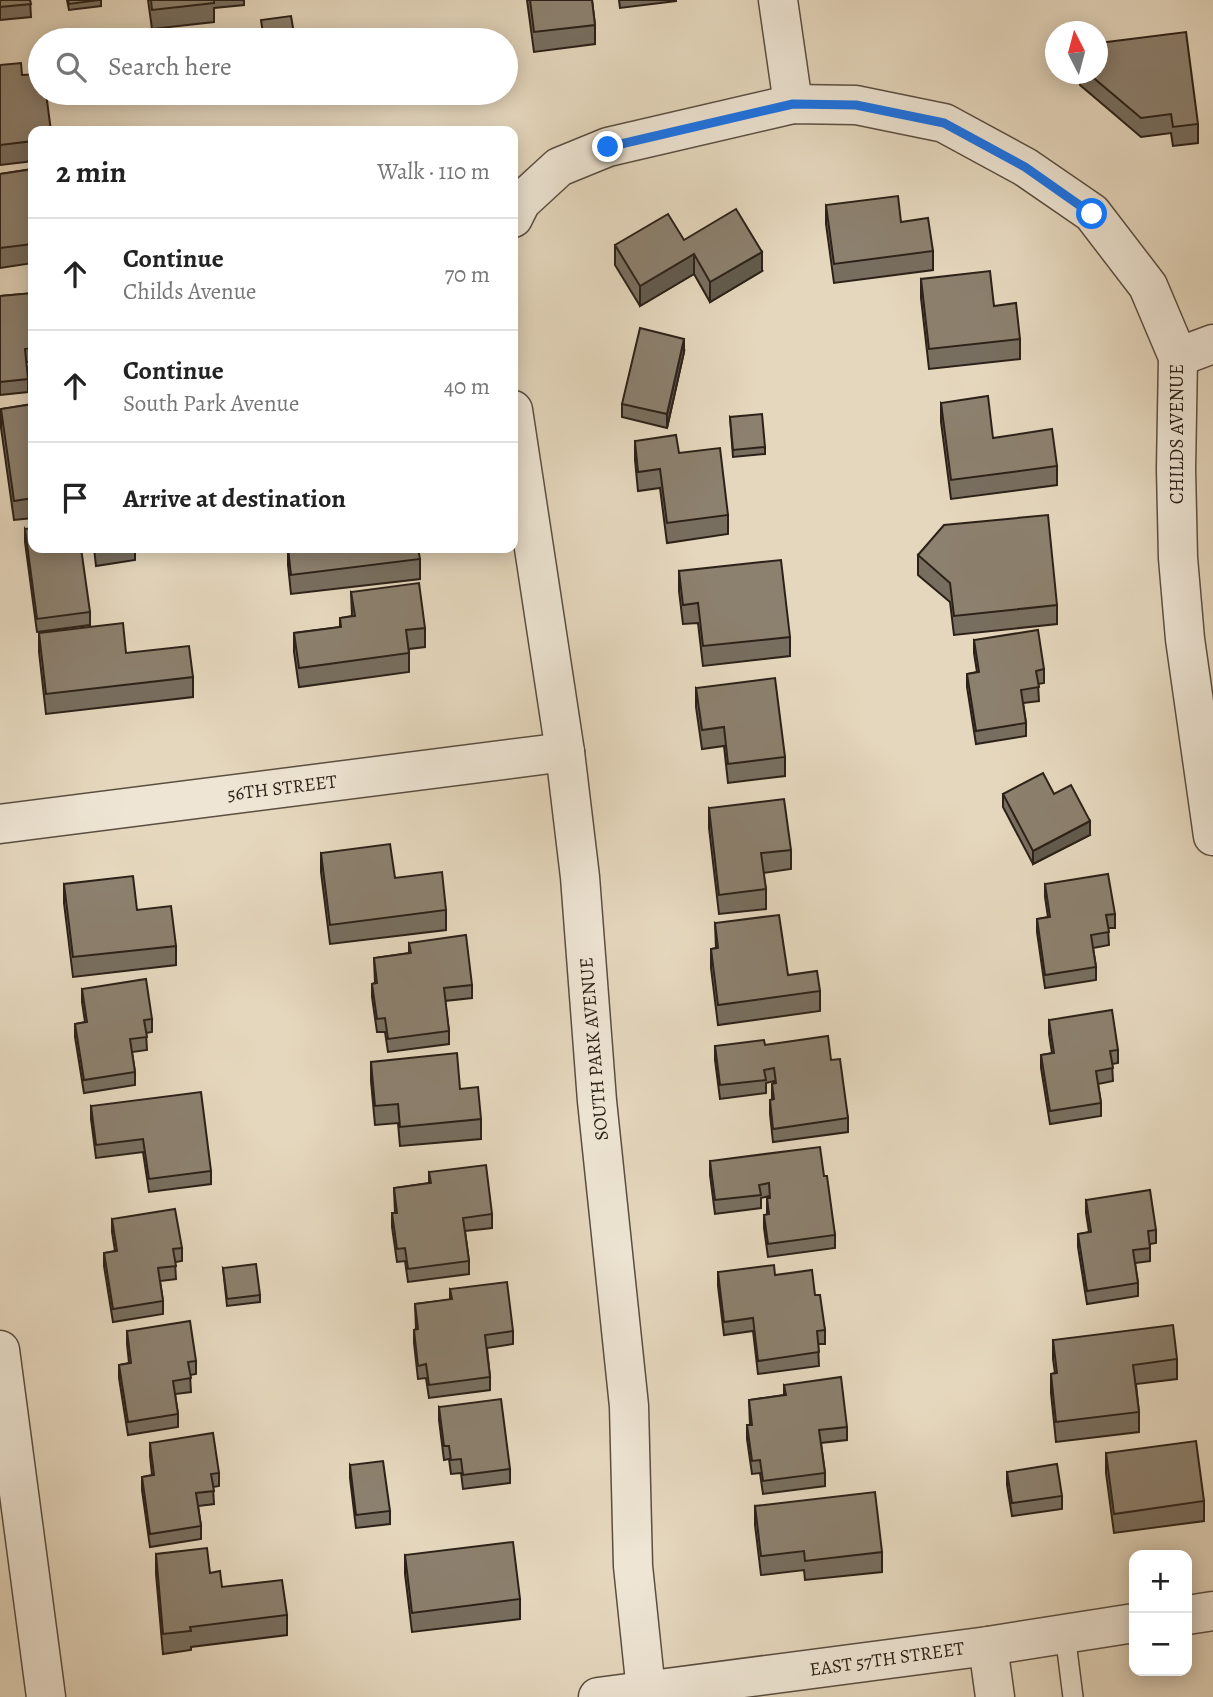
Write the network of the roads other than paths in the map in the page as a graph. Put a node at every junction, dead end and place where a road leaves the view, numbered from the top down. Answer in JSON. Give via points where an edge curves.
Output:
{"nodes":[{"id":1,"x":778,"y":0,"type":"edge"},
{"id":2,"x":793,"y":104,"type":"junction"},
{"id":3,"x":518,"y":208,"type":"edge"},
{"id":4,"x":1213,"y":344,"type":"edge"},
{"id":5,"x":1178,"y":357,"type":"junction"},
{"id":6,"x":518,"y":444,"type":"edge"},
{"id":7,"x":565,"y":752,"type":"junction"},
{"id":8,"x":0,"y":824,"type":"edge"},
{"id":9,"x":1213,"y":836,"type":"edge"},
{"id":10,"x":0,"y":1350,"type":"edge"},
{"id":11,"x":1213,"y":1611,"type":"edge"},
{"id":12,"x":1192,"y":1614,"type":"edge"},
{"id":13,"x":1129,"y":1624,"type":"edge"},
{"id":14,"x":1065,"y":1634,"type":"junction"},
{"id":15,"x":988,"y":1646,"type":"junction"},
{"id":16,"x":646,"y":1691,"type":"junction"},
{"id":17,"x":46,"y":1697,"type":"edge"},
{"id":18,"x":598,"y":1697,"type":"edge"},
{"id":19,"x":995,"y":1697,"type":"edge"},
{"id":20,"x":1073,"y":1697,"type":"edge"}],
"edges":[{"from":1,"to":2,"type":"street"},
{"from":2,"to":3,"type":"street","via":[[596,152],[559,167]]},
{"from":2,"to":5,"type":"street","name":"CHILDS AVENUE","via":[[856,105],[944,123],[1025,167],[1092,214],[1148,286]]},
{"from":4,"to":5,"type":"street"},
{"from":5,"to":9,"type":"street","name":"CHILDS AVENUE","via":[[1178,558]]},
{"from":6,"to":7,"type":"street","name":"SOUTH PARK AVENUE"},
{"from":7,"to":8,"type":"street","name":"56TH STREET"},
{"from":7,"to":16,"type":"street","name":"SOUTH PARK AVENUE","via":[[629,1406],[633,1566]]},
{"from":10,"to":17,"type":"street"},
{"from":11,"to":12,"type":"street"},
{"from":13,"to":14,"type":"street","name":"EAST 57TH STREET"},
{"from":14,"to":15,"type":"street","name":"EAST 57TH STREET"},
{"from":14,"to":20,"type":"lane"},
{"from":15,"to":16,"type":"street","name":"EAST 57TH STREET"},
{"from":15,"to":19,"type":"street"},
{"from":16,"to":18,"type":"street","name":"EAST 57TH STREET"}]}
